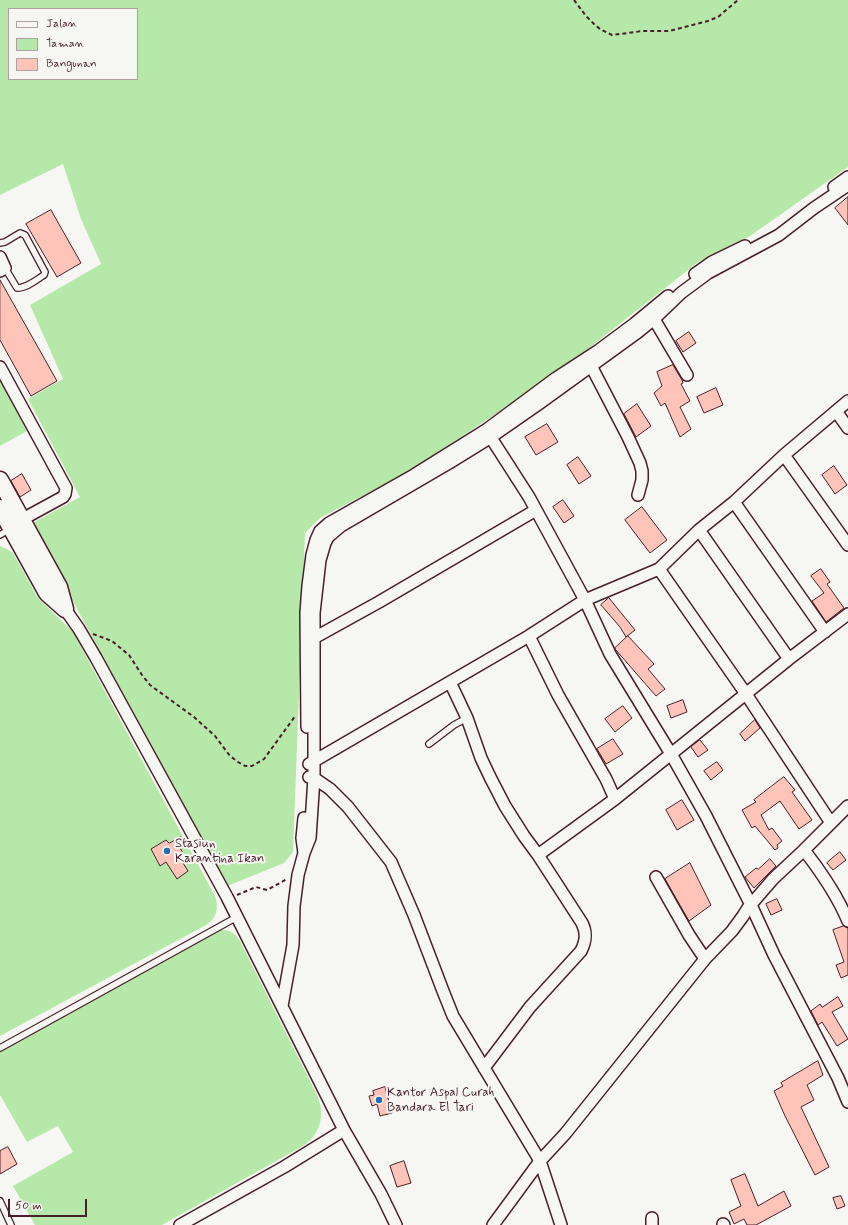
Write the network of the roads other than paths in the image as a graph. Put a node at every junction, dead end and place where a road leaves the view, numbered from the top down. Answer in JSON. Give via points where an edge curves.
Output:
{"nodes":[{"id":1,"x":848,"y":177,"type":"edge"},
{"id":2,"x":848,"y":185,"type":"edge"},
{"id":3,"x":0,"y":243,"type":"edge"},
{"id":4,"x":0,"y":257,"type":"edge"},
{"id":5,"x":3,"y":269,"type":"edge"},
{"id":6,"x":654,"y":319,"type":"junction"},
{"id":7,"x":589,"y":362,"type":"junction"},
{"id":8,"x":0,"y":367,"type":"edge"},
{"id":9,"x":687,"y":376,"type":"dead end"},
{"id":10,"x":848,"y":400,"type":"edge"},
{"id":11,"x":836,"y":412,"type":"junction"},
{"id":12,"x":848,"y":428,"type":"edge"},
{"id":13,"x":489,"y":433,"type":"junction"},
{"id":14,"x":784,"y":455,"type":"junction"},
{"id":15,"x":0,"y":480,"type":"edge"},
{"id":16,"x":638,"y":495,"type":"dead end"},
{"id":17,"x":734,"y":502,"type":"junction"},
{"id":18,"x":0,"y":508,"type":"edge"},
{"id":19,"x":536,"y":510,"type":"junction"},
{"id":20,"x":13,"y":526,"type":"edge"},
{"id":21,"x":699,"y":530,"type":"junction"},
{"id":22,"x":848,"y":545,"type":"edge"},
{"id":23,"x":659,"y":569,"type":"junction"},
{"id":24,"x":585,"y":600,"type":"junction"},
{"id":25,"x":65,"y":609,"type":"joint"},
{"id":26,"x":848,"y":614,"type":"edge"},
{"id":27,"x":825,"y":632,"type":"junction"},
{"id":28,"x":529,"y":636,"type":"junction"},
{"id":29,"x":314,"y":638,"type":"junction"},
{"id":30,"x":789,"y":659,"type":"junction"},
{"id":31,"x":450,"y":682,"type":"junction"},
{"id":32,"x":746,"y":694,"type":"junction"},
{"id":33,"x":467,"y":718,"type":"junction"},
{"id":34,"x":429,"y":744,"type":"dead end"},
{"id":35,"x":671,"y":754,"type":"junction"},
{"id":36,"x":311,"y":764,"type":"junction"},
{"id":37,"x":310,"y":777,"type":"junction"},
{"id":38,"x":615,"y":798,"type":"junction"},
{"id":39,"x":848,"y":806,"type":"edge"},
{"id":40,"x":831,"y":823,"type":"junction"},
{"id":41,"x":804,"y":850,"type":"junction"},
{"id":42,"x":538,"y":854,"type":"junction"},
{"id":43,"x":656,"y":877,"type":"dead end"},
{"id":44,"x":751,"y":905,"type":"junction"},
{"id":45,"x":237,"y":917,"type":"junction"},
{"id":46,"x":848,"y":921,"type":"edge"},
{"id":47,"x":705,"y":959,"type":"junction"},
{"id":48,"x":282,"y":1006,"type":"junction"},
{"id":49,"x":0,"y":1048,"type":"edge"},
{"id":50,"x":484,"y":1068,"type":"junction"},
{"id":51,"x":848,"y":1073,"type":"edge"},
{"id":52,"x":838,"y":1078,"type":"junction"},
{"id":53,"x":848,"y":1102,"type":"edge"},
{"id":54,"x":344,"y":1130,"type":"junction"},
{"id":55,"x":540,"y":1161,"type":"junction"},
{"id":56,"x":0,"y":1201,"type":"edge"},
{"id":57,"x":11,"y":1225,"type":"edge"},
{"id":58,"x":180,"y":1225,"type":"edge"},
{"id":59,"x":396,"y":1225,"type":"edge"},
{"id":60,"x":493,"y":1225,"type":"edge"},
{"id":61,"x":561,"y":1225,"type":"edge"}],
"edges":[{"from":1,"to":7,"type":"street","via":[[758,240],[701,269]]},
{"from":2,"to":6,"type":"street","via":[[779,235],[708,273],[681,293]]},
{"from":3,"to":5,"type":"lane","via":[[20,233],[25,235],[45,272],[22,288],[17,288]]},
{"from":4,"to":5,"type":"street"},
{"from":6,"to":7,"type":"street"},
{"from":6,"to":9,"type":"street"},
{"from":7,"to":13,"type":"street"},
{"from":7,"to":16,"type":"street","via":[[640,463],[642,480]]},
{"from":8,"to":20,"type":"street","via":[[66,488],[63,497]]},
{"from":10,"to":11,"type":"street"},
{"from":11,"to":12,"type":"street"},
{"from":11,"to":14,"type":"street"},
{"from":13,"to":19,"type":"street"},
{"from":13,"to":29,"type":"street","via":[[449,464],[333,532],[324,543],[320,560]]},
{"from":13,"to":36,"type":"street","via":[[328,523],[320,531],[312,555],[306,613],[306,703]]},
{"from":14,"to":17,"type":"street"},
{"from":14,"to":22,"type":"street"},
{"from":15,"to":20,"type":"main road"},
{"from":17,"to":21,"type":"street"},
{"from":17,"to":27,"type":"street"},
{"from":18,"to":20,"type":"main road"},
{"from":19,"to":24,"type":"street"},
{"from":19,"to":29,"type":"street"},
{"from":20,"to":25,"type":"main road","via":[[59,587]]},
{"from":21,"to":23,"type":"street"},
{"from":21,"to":30,"type":"street"},
{"from":23,"to":24,"type":"street"},
{"from":23,"to":32,"type":"street"},
{"from":24,"to":28,"type":"street"},
{"from":24,"to":35,"type":"street","via":[[610,654]]},
{"from":25,"to":45,"type":"street","via":[[96,658]]},
{"from":26,"to":27,"type":"street"},
{"from":27,"to":30,"type":"street"},
{"from":28,"to":31,"type":"street"},
{"from":28,"to":38,"type":"street","via":[[558,695]]},
{"from":29,"to":36,"type":"street"},
{"from":30,"to":32,"type":"street"},
{"from":31,"to":33,"type":"street"},
{"from":31,"to":36,"type":"street"},
{"from":32,"to":35,"type":"street"},
{"from":32,"to":40,"type":"street"},
{"from":33,"to":34,"type":"lane"},
{"from":33,"to":42,"type":"street","via":[[493,783],[524,836]]},
{"from":35,"to":38,"type":"street"},
{"from":35,"to":44,"type":"street"},
{"from":36,"to":37,"type":"street"},
{"from":37,"to":48,"type":"street","via":[[310,838],[298,875],[293,945]]},
{"from":37,"to":50,"type":"street","via":[[330,789],[348,807],[391,862],[453,1016]]},
{"from":38,"to":42,"type":"street"},
{"from":39,"to":40,"type":"street"},
{"from":40,"to":41,"type":"street"},
{"from":41,"to":44,"type":"street","via":[[772,879]]},
{"from":41,"to":46,"type":"street","via":[[824,876]]},
{"from":42,"to":50,"type":"street","via":[[582,923],[586,934],[585,944],[530,1007]]},
{"from":43,"to":47,"type":"street"},
{"from":44,"to":47,"type":"street","via":[[732,931]]},
{"from":44,"to":52,"type":"street","via":[[777,962]]},
{"from":45,"to":48,"type":"street"},
{"from":45,"to":49,"type":"lane"},
{"from":47,"to":55,"type":"street","via":[[565,1134]]},
{"from":48,"to":54,"type":"street"},
{"from":50,"to":55,"type":"street"},
{"from":51,"to":52,"type":"street"},
{"from":52,"to":53,"type":"street"},
{"from":54,"to":58,"type":"street"},
{"from":54,"to":59,"type":"street"},
{"from":55,"to":60,"type":"street"},
{"from":55,"to":61,"type":"street"},
{"from":56,"to":57,"type":"lane"}]}
